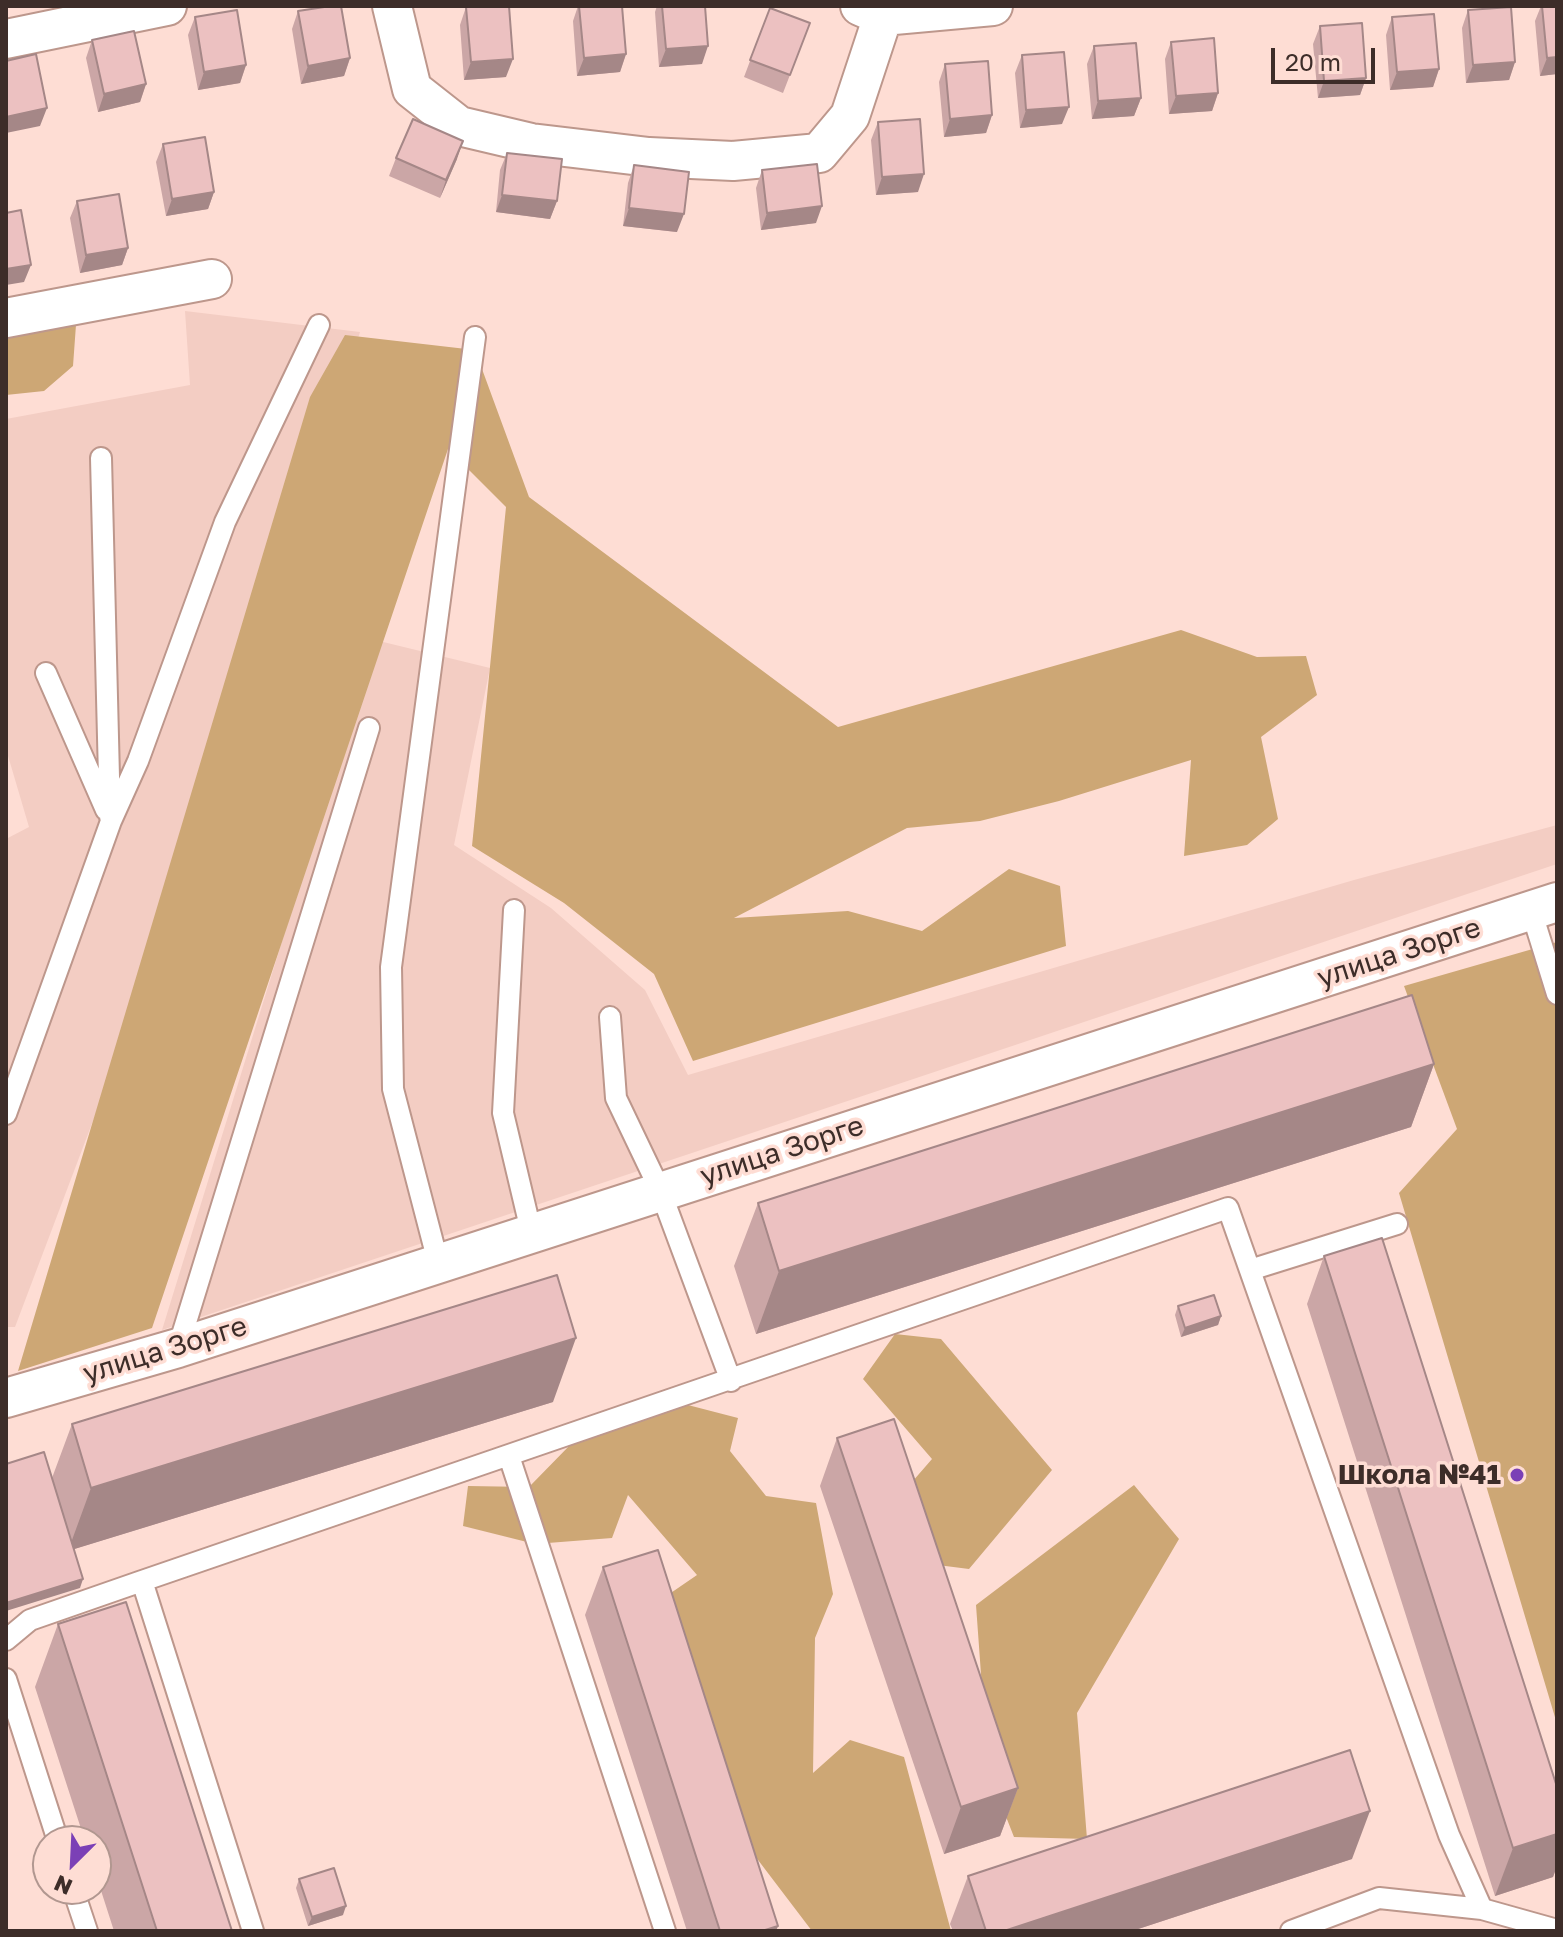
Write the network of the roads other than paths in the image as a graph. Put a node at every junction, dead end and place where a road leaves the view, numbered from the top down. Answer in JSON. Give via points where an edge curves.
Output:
{"nodes":[{"id":1,"x":167,"y":6,"type":"edge"},
{"id":2,"x":392,"y":6,"type":"edge"},
{"id":3,"x":993,"y":6,"type":"edge"},
{"id":4,"x":871,"y":11,"type":"edge"},
{"id":5,"x":6,"y":39,"type":"edge"},
{"id":6,"x":212,"y":279,"type":"dead end"},
{"id":7,"x":6,"y":318,"type":"edge"},
{"id":8,"x":319,"y":325,"type":"dead end"},
{"id":9,"x":475,"y":337,"type":"dead end"},
{"id":10,"x":101,"y":458,"type":"dead end"},
{"id":11,"x":46,"y":673,"type":"dead end"},
{"id":12,"x":369,"y":728,"type":"dead end"},
{"id":13,"x":111,"y":821,"type":"junction"},
{"id":14,"x":1544,"y":906,"type":"edge"},
{"id":15,"x":514,"y":910,"type":"dead end"},
{"id":16,"x":1557,"y":994,"type":"edge"},
{"id":17,"x":610,"y":1017,"type":"dead end"},
{"id":18,"x":6,"y":1114,"type":"edge"},
{"id":19,"x":660,"y":1190,"type":"junction"},
{"id":20,"x":1397,"y":1224,"type":"dead end"},
{"id":21,"x":531,"y":1231,"type":"junction"},
{"id":22,"x":438,"y":1262,"type":"junction"},
{"id":23,"x":1250,"y":1270,"type":"junction"},
{"id":24,"x":178,"y":1348,"type":"junction"},
{"id":25,"x":731,"y":1381,"type":"junction"},
{"id":26,"x":6,"y":1398,"type":"edge"},
{"id":27,"x":509,"y":1456,"type":"junction"},
{"id":28,"x":142,"y":1581,"type":"junction"},
{"id":29,"x":6,"y":1640,"type":"edge"},
{"id":30,"x":6,"y":1679,"type":"edge"},
{"id":31,"x":53,"y":1825,"type":"edge"},
{"id":32,"x":78,"y":1905,"type":"edge"},
{"id":33,"x":1482,"y":1909,"type":"junction"},
{"id":34,"x":1557,"y":1930,"type":"edge"},
{"id":35,"x":87,"y":1931,"type":"edge"},
{"id":36,"x":253,"y":1931,"type":"edge"},
{"id":37,"x":665,"y":1931,"type":"edge"},
{"id":38,"x":1291,"y":1931,"type":"edge"}],
"edges":[{"from":1,"to":5,"type":"street"},
{"from":2,"to":4,"type":"street","via":[[412,89],[459,126],[531,143],[733,161],[819,153],[850,116]]},
{"from":3,"to":4,"type":"street"},
{"from":6,"to":7,"type":"street"},
{"from":8,"to":13,"type":"lane","via":[[225,522]]},
{"from":9,"to":22,"type":"lane","via":[[391,967],[393,1089]]},
{"from":10,"to":13,"type":"lane"},
{"from":11,"to":13,"type":"lane"},
{"from":12,"to":24,"type":"lane"},
{"from":13,"to":18,"type":"lane"},
{"from":14,"to":16,"type":"lane"},
{"from":14,"to":19,"type":"street","name":"улица Зорге"},
{"from":15,"to":21,"type":"lane","via":[[503,1113]]},
{"from":17,"to":19,"type":"lane","via":[[616,1098]]},
{"from":19,"to":21,"type":"street","name":"улица Зорге"},
{"from":19,"to":25,"type":"lane"},
{"from":20,"to":23,"type":"lane"},
{"from":21,"to":22,"type":"street","name":"улица Зорге"},
{"from":22,"to":24,"type":"street","name":"улица Зорге"},
{"from":23,"to":25,"type":"lane","via":[[1228,1208]]},
{"from":23,"to":33,"type":"lane","via":[[1443,1820]]},
{"from":24,"to":26,"type":"street","name":"улица Зорге"},
{"from":25,"to":27,"type":"lane"},
{"from":27,"to":28,"type":"lane"},
{"from":27,"to":37,"type":"lane"},
{"from":28,"to":29,"type":"lane","via":[[30,1620]]},
{"from":28,"to":36,"type":"lane"},
{"from":30,"to":31,"type":"lane"},
{"from":32,"to":35,"type":"lane"},
{"from":33,"to":34,"type":"lane"},
{"from":33,"to":38,"type":"lane","via":[[1379,1898]]}]}
